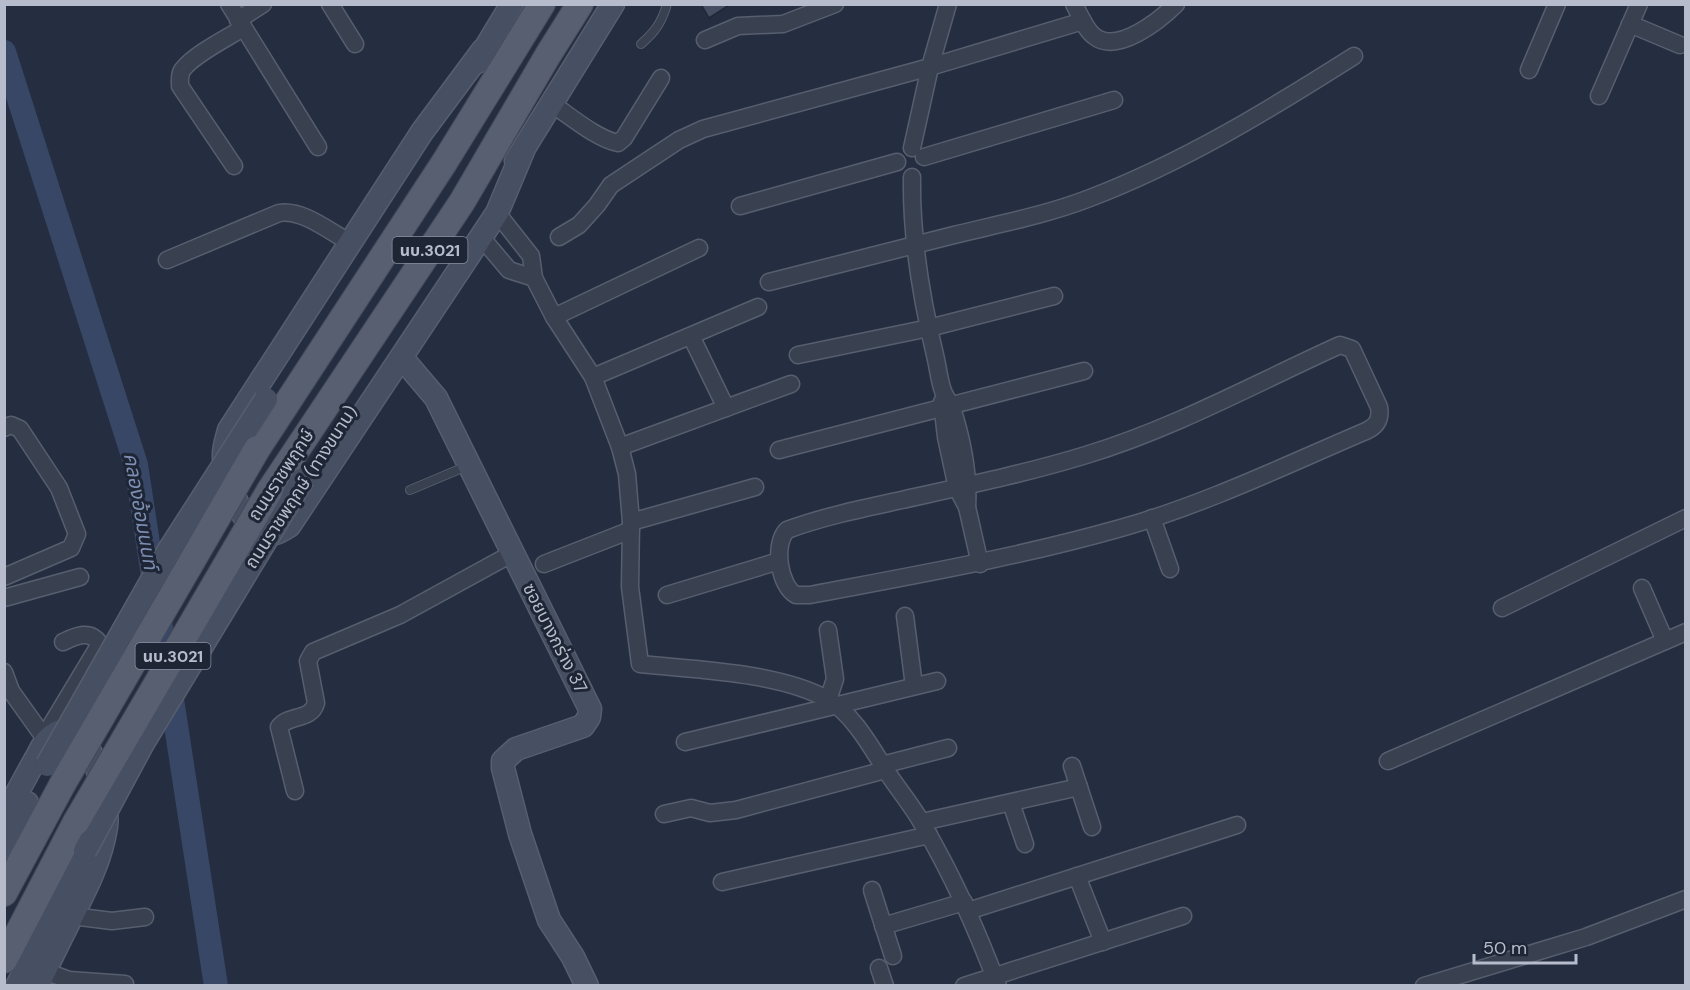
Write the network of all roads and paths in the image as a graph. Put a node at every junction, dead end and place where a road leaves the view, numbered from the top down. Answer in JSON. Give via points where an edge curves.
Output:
{"nodes":[{"id":1,"x":229,"y":4,"type":"edge"},
{"id":2,"x":263,"y":4,"type":"edge"},
{"id":3,"x":330,"y":4,"type":"edge"},
{"id":4,"x":512,"y":4,"type":"edge"},
{"id":5,"x":542,"y":4,"type":"edge"},
{"id":6,"x":580,"y":4,"type":"edge"},
{"id":7,"x":613,"y":4,"type":"edge"},
{"id":8,"x":667,"y":4,"type":"edge"},
{"id":9,"x":835,"y":4,"type":"edge"},
{"id":10,"x":948,"y":4,"type":"edge"},
{"id":11,"x":1074,"y":4,"type":"edge"},
{"id":12,"x":1176,"y":4,"type":"edge"},
{"id":13,"x":1557,"y":4,"type":"edge"},
{"id":14,"x":1639,"y":4,"type":"edge"},
{"id":15,"x":1083,"y":21,"type":"junction"},
{"id":16,"x":241,"y":24,"type":"junction"},
{"id":17,"x":1630,"y":24,"type":"junction"},
{"id":18,"x":705,"y":40,"type":"dead end"},
{"id":19,"x":355,"y":44,"type":"dead end"},
{"id":20,"x":641,"y":44,"type":"dead end"},
{"id":21,"x":1680,"y":45,"type":"dead end"},
{"id":22,"x":483,"y":50,"type":"junction"},
{"id":23,"x":1354,"y":56,"type":"dead end"},
{"id":24,"x":930,"y":67,"type":"junction"},
{"id":25,"x":1529,"y":70,"type":"dead end"},
{"id":26,"x":661,"y":78,"type":"dead end"},
{"id":27,"x":1599,"y":96,"type":"dead end"},
{"id":28,"x":1114,"y":100,"type":"dead end"},
{"id":29,"x":552,"y":104,"type":"junction"},
{"id":30,"x":318,"y":147,"type":"dead end"},
{"id":31,"x":523,"y":150,"type":"junction"},
{"id":32,"x":918,"y":153,"type":"junction"},
{"id":33,"x":897,"y":162,"type":"junction"},
{"id":34,"x":234,"y":166,"type":"dead end"},
{"id":35,"x":912,"y":177,"type":"junction"},
{"id":36,"x":740,"y":206,"type":"dead end"},
{"id":37,"x":497,"y":213,"type":"junction"},
{"id":38,"x":481,"y":237,"type":"junction"},
{"id":39,"x":559,"y":237,"type":"dead end"},
{"id":40,"x":351,"y":243,"type":"junction"},
{"id":41,"x":914,"y":245,"type":"junction"},
{"id":42,"x":699,"y":248,"type":"dead end"},
{"id":43,"x":167,"y":260,"type":"dead end"},
{"id":44,"x":534,"y":278,"type":"junction"},
{"id":45,"x":769,"y":282,"type":"dead end"},
{"id":46,"x":1054,"y":296,"type":"dead end"},
{"id":47,"x":758,"y":307,"type":"dead end"},
{"id":48,"x":554,"y":317,"type":"junction"},
{"id":49,"x":929,"y":328,"type":"junction"},
{"id":50,"x":691,"y":336,"type":"junction"},
{"id":51,"x":798,"y":355,"type":"dead end"},
{"id":52,"x":402,"y":358,"type":"junction"},
{"id":53,"x":1084,"y":371,"type":"dead end"},
{"id":54,"x":593,"y":377,"type":"junction"},
{"id":55,"x":791,"y":384,"type":"dead end"},
{"id":56,"x":945,"y":402,"type":"junction"},
{"id":57,"x":726,"y":408,"type":"junction"},
{"id":58,"x":8,"y":427,"type":"edge"},
{"id":59,"x":620,"y":447,"type":"junction"},
{"id":60,"x":779,"y":450,"type":"dead end"},
{"id":61,"x":470,"y":465,"type":"junction"},
{"id":62,"x":963,"y":486,"type":"junction"},
{"id":63,"x":755,"y":487,"type":"dead end"},
{"id":64,"x":410,"y":490,"type":"dead end"},
{"id":65,"x":1152,"y":518,"type":"junction"},
{"id":66,"x":1686,"y":518,"type":"edge"},
{"id":67,"x":631,"y":526,"type":"junction"},
{"id":68,"x":513,"y":553,"type":"junction"},
{"id":69,"x":779,"y":561,"type":"junction"},
{"id":70,"x":544,"y":564,"type":"dead end"},
{"id":71,"x":980,"y":564,"type":"junction"},
{"id":72,"x":1170,"y":569,"type":"dead end"},
{"id":73,"x":4,"y":577,"type":"edge"},
{"id":74,"x":80,"y":577,"type":"dead end"},
{"id":75,"x":1642,"y":588,"type":"dead end"},
{"id":76,"x":667,"y":595,"type":"dead end"},
{"id":77,"x":4,"y":598,"type":"edge"},
{"id":78,"x":1502,"y":608,"type":"dead end"},
{"id":79,"x":905,"y":616,"type":"dead end"},
{"id":80,"x":828,"y":630,"type":"dead end"},
{"id":81,"x":1686,"y":632,"type":"edge"},
{"id":82,"x":1665,"y":641,"type":"junction"},
{"id":83,"x":63,"y":642,"type":"dead end"},
{"id":84,"x":4,"y":672,"type":"edge"},
{"id":85,"x":937,"y":681,"type":"dead end"},
{"id":86,"x":914,"y":686,"type":"junction"},
{"id":87,"x":831,"y":702,"type":"junction"},
{"id":88,"x":45,"y":739,"type":"junction"},
{"id":89,"x":685,"y":742,"type":"dead end"},
{"id":90,"x":948,"y":747,"type":"dead end"},
{"id":91,"x":1388,"y":761,"type":"dead end"},
{"id":92,"x":1072,"y":766,"type":"dead end"},
{"id":93,"x":884,"y":767,"type":"junction"},
{"id":94,"x":54,"y":775,"type":"junction"},
{"id":95,"x":1079,"y":787,"type":"junction"},
{"id":96,"x":295,"y":791,"type":"dead end"},
{"id":97,"x":1011,"y":803,"type":"junction"},
{"id":98,"x":664,"y":814,"type":"dead end"},
{"id":99,"x":4,"y":816,"type":"edge"},
{"id":100,"x":1237,"y":825,"type":"dead end"},
{"id":101,"x":1092,"y":827,"type":"dead end"},
{"id":102,"x":925,"y":829,"type":"junction"},
{"id":103,"x":1025,"y":844,"type":"dead end"},
{"id":104,"x":4,"y":847,"type":"edge"},
{"id":105,"x":1077,"y":876,"type":"junction"},
{"id":106,"x":722,"y":882,"type":"dead end"},
{"id":107,"x":872,"y":890,"type":"dead end"},
{"id":108,"x":4,"y":893,"type":"edge"},
{"id":109,"x":1686,"y":899,"type":"edge"},
{"id":110,"x":966,"y":907,"type":"junction"},
{"id":111,"x":72,"y":916,"type":"junction"},
{"id":112,"x":1183,"y":916,"type":"dead end"},
{"id":113,"x":145,"y":917,"type":"dead end"},
{"id":114,"x":883,"y":926,"type":"junction"},
{"id":115,"x":1103,"y":942,"type":"junction"},
{"id":116,"x":892,"y":956,"type":"dead end"},
{"id":117,"x":4,"y":960,"type":"edge"},
{"id":118,"x":879,"y":968,"type":"dead end"},
{"id":119,"x":40,"y":978,"type":"edge"},
{"id":120,"x":997,"y":981,"type":"edge"},
{"id":121,"x":70,"y":983,"type":"edge"},
{"id":122,"x":125,"y":984,"type":"edge"},
{"id":123,"x":17,"y":986,"type":"edge"},
{"id":124,"x":586,"y":986,"type":"edge"},
{"id":125,"x":885,"y":986,"type":"edge"},
{"id":126,"x":964,"y":986,"type":"edge"},
{"id":127,"x":1424,"y":986,"type":"edge"}],
"edges":[{"from":1,"to":16,"type":"street"},
{"from":2,"to":16,"type":"street"},
{"from":3,"to":19,"type":"street"},
{"from":4,"to":22,"type":"main road","number":"นบ.3021"},
{"from":5,"to":94,"type":"main road","name":"ถนนราชพฤกษ์","number":"นบ.3021","bridge":true},
{"from":6,"to":117,"type":"main road","name":"ถนนราชพฤกษ์","number":"นบ.3021","bridge":true,"via":[[462,202],[270,490],[76,822]]},
{"from":7,"to":29,"type":"main road","name":"ถนนราชพฤกษ์ (ทางขนาน)","number":"นบ.3021"},
{"from":8,"to":20,"type":"lane","via":[[662,20]]},
{"from":9,"to":18,"type":"street","via":[[783,24],[738,26]]},
{"from":10,"to":24,"type":"street"},
{"from":11,"to":15,"type":"street"},
{"from":12,"to":15,"type":"street","via":[[1139,33],[1122,40],[1095,37]]},
{"from":13,"to":25,"type":"street"},
{"from":14,"to":17,"type":"street"},
{"from":15,"to":24,"type":"street"},
{"from":16,"to":30,"type":"street"},
{"from":16,"to":34,"type":"street","via":[[183,68],[180,75],[180,86]]},
{"from":17,"to":21,"type":"street"},
{"from":17,"to":27,"type":"street"},
{"from":22,"to":40,"type":"main road","via":[[422,132]]},
{"from":22,"to":94,"type":"main road","number":"นบ.3021","bridge":true,"via":[[429,145],[169,550]]},
{"from":23,"to":41,"type":"street","via":[[1197,151],[1143,176],[1088,199]]},
{"from":24,"to":32,"type":"street"},
{"from":24,"to":39,"type":"street","via":[[704,129],[679,140],[611,185],[579,225]]},
{"from":26,"to":29,"type":"street","via":[[618,143],[610,142]]},
{"from":28,"to":32,"type":"street"},
{"from":29,"to":31,"type":"main road","name":"ถนนราชพฤกษ์ (ทางขนาน)","number":"นบ.3021"},
{"from":31,"to":37,"type":"main road"},
{"from":31,"to":123,"type":"main road","name":"ถนนราชพฤกษ์ (ทางขนาน)","number":"นบ.3021","bridge":true,"via":[[303,479],[143,743]]},
{"from":32,"to":33,"type":"street","via":[[901,153]]},
{"from":32,"to":35,"type":"street","via":[[924,170]]},
{"from":33,"to":35,"type":"street","via":[[901,173]]},
{"from":33,"to":36,"type":"street"},
{"from":35,"to":41,"type":"street"},
{"from":37,"to":38,"type":"main road"},
{"from":37,"to":44,"type":"street","via":[[531,256]]},
{"from":38,"to":44,"type":"street","via":[[509,270]]},
{"from":38,"to":52,"type":"main road"},
{"from":40,"to":43,"type":"street","via":[[289,212]]},
{"from":40,"to":52,"type":"main road","via":[[229,430],[224,447],[228,475],[238,505],[255,531],[278,533],[289,526]]},
{"from":41,"to":45,"type":"street"},
{"from":41,"to":49,"type":"street"},
{"from":42,"to":48,"type":"street"},
{"from":44,"to":48,"type":"street"},
{"from":46,"to":49,"type":"street"},
{"from":47,"to":50,"type":"street"},
{"from":48,"to":54,"type":"street"},
{"from":49,"to":51,"type":"street"},
{"from":49,"to":56,"type":"street"},
{"from":50,"to":54,"type":"street"},
{"from":50,"to":57,"type":"street"},
{"from":52,"to":61,"type":"main road","name":"ซอยบางกร่าง 37","via":[[436,398]]},
{"from":53,"to":56,"type":"street"},
{"from":54,"to":59,"type":"street"},
{"from":55,"to":57,"type":"street"},
{"from":56,"to":60,"type":"street"},
{"from":56,"to":62,"type":"street"},
{"from":57,"to":59,"type":"street"},
{"from":58,"to":73,"type":"street","via":[[20,429],[59,488],[77,534],[71,548]]},
{"from":59,"to":67,"type":"street","via":[[627,474]]},
{"from":61,"to":64,"type":"lane"},
{"from":61,"to":68,"type":"main road","name":"ซอยบางกร่าง 37"},
{"from":62,"to":65,"type":"street","via":[[1085,455],[1148,434],[1340,345],[1352,349],[1378,407],[1380,415],[1374,428],[1205,500]]},
{"from":62,"to":69,"type":"street","via":[[830,516],[787,530],[780,541]]},
{"from":62,"to":71,"type":"street"},
{"from":63,"to":67,"type":"street"},
{"from":65,"to":71,"type":"street"},
{"from":65,"to":72,"type":"street"},
{"from":66,"to":78,"type":"street"},
{"from":67,"to":70,"type":"street"},
{"from":67,"to":87,"type":"street","via":[[630,587],[640,664],[765,679],[798,687]]},
{"from":68,"to":96,"type":"street","via":[[400,615],[314,652],[308,661],[315,708],[279,727]]},
{"from":68,"to":124,"type":"main road","name":"ซอยบางกร่าง 37","via":[[590,709],[584,726],[516,749],[503,761],[520,834],[549,920]]},
{"from":69,"to":71,"type":"street","via":[[786,586],[802,596]]},
{"from":69,"to":76,"type":"street"},
{"from":74,"to":77,"type":"street"},
{"from":75,"to":82,"type":"street"},
{"from":79,"to":86,"type":"street"},
{"from":80,"to":87,"type":"street","via":[[835,679]]},
{"from":81,"to":82,"type":"street"},
{"from":82,"to":91,"type":"street"},
{"from":83,"to":88,"type":"street","via":[[81,634],[99,640],[100,644]]},
{"from":84,"to":88,"type":"street","via":[[11,691]]},
{"from":85,"to":86,"type":"street"},
{"from":86,"to":87,"type":"street"},
{"from":87,"to":89,"type":"street"},
{"from":87,"to":93,"type":"street","via":[[855,725]]},
{"from":88,"to":99,"type":"main road"},
{"from":88,"to":111,"type":"main road","via":[[61,731],[78,736],[94,761],[105,796],[105,828],[98,856]]},
{"from":90,"to":93,"type":"street"},
{"from":92,"to":95,"type":"street"},
{"from":93,"to":98,"type":"street","via":[[736,810],[710,813],[691,808]]},
{"from":93,"to":102,"type":"street"},
{"from":94,"to":104,"type":"main road","number":"นบ.3021"},
{"from":94,"to":108,"type":"main road","name":"ถนนราชพฤกษ์","number":"นบ.3021"},
{"from":95,"to":97,"type":"street"},
{"from":95,"to":101,"type":"street"},
{"from":97,"to":102,"type":"street"},
{"from":97,"to":103,"type":"street"},
{"from":100,"to":105,"type":"street"},
{"from":102,"to":106,"type":"street"},
{"from":102,"to":110,"type":"street"},
{"from":105,"to":110,"type":"street"},
{"from":105,"to":115,"type":"street"},
{"from":107,"to":114,"type":"street"},
{"from":109,"to":127,"type":"street","via":[[1586,937]]},
{"from":110,"to":114,"type":"street"},
{"from":110,"to":120,"type":"street"},
{"from":111,"to":113,"type":"street","via":[[112,921]]},
{"from":111,"to":119,"type":"main road"},
{"from":112,"to":115,"type":"street"},
{"from":114,"to":116,"type":"street"},
{"from":115,"to":120,"type":"street"},
{"from":118,"to":125,"type":"street"},
{"from":119,"to":121,"type":"street"},
{"from":120,"to":126,"type":"street"},
{"from":121,"to":122,"type":"street"}]}
